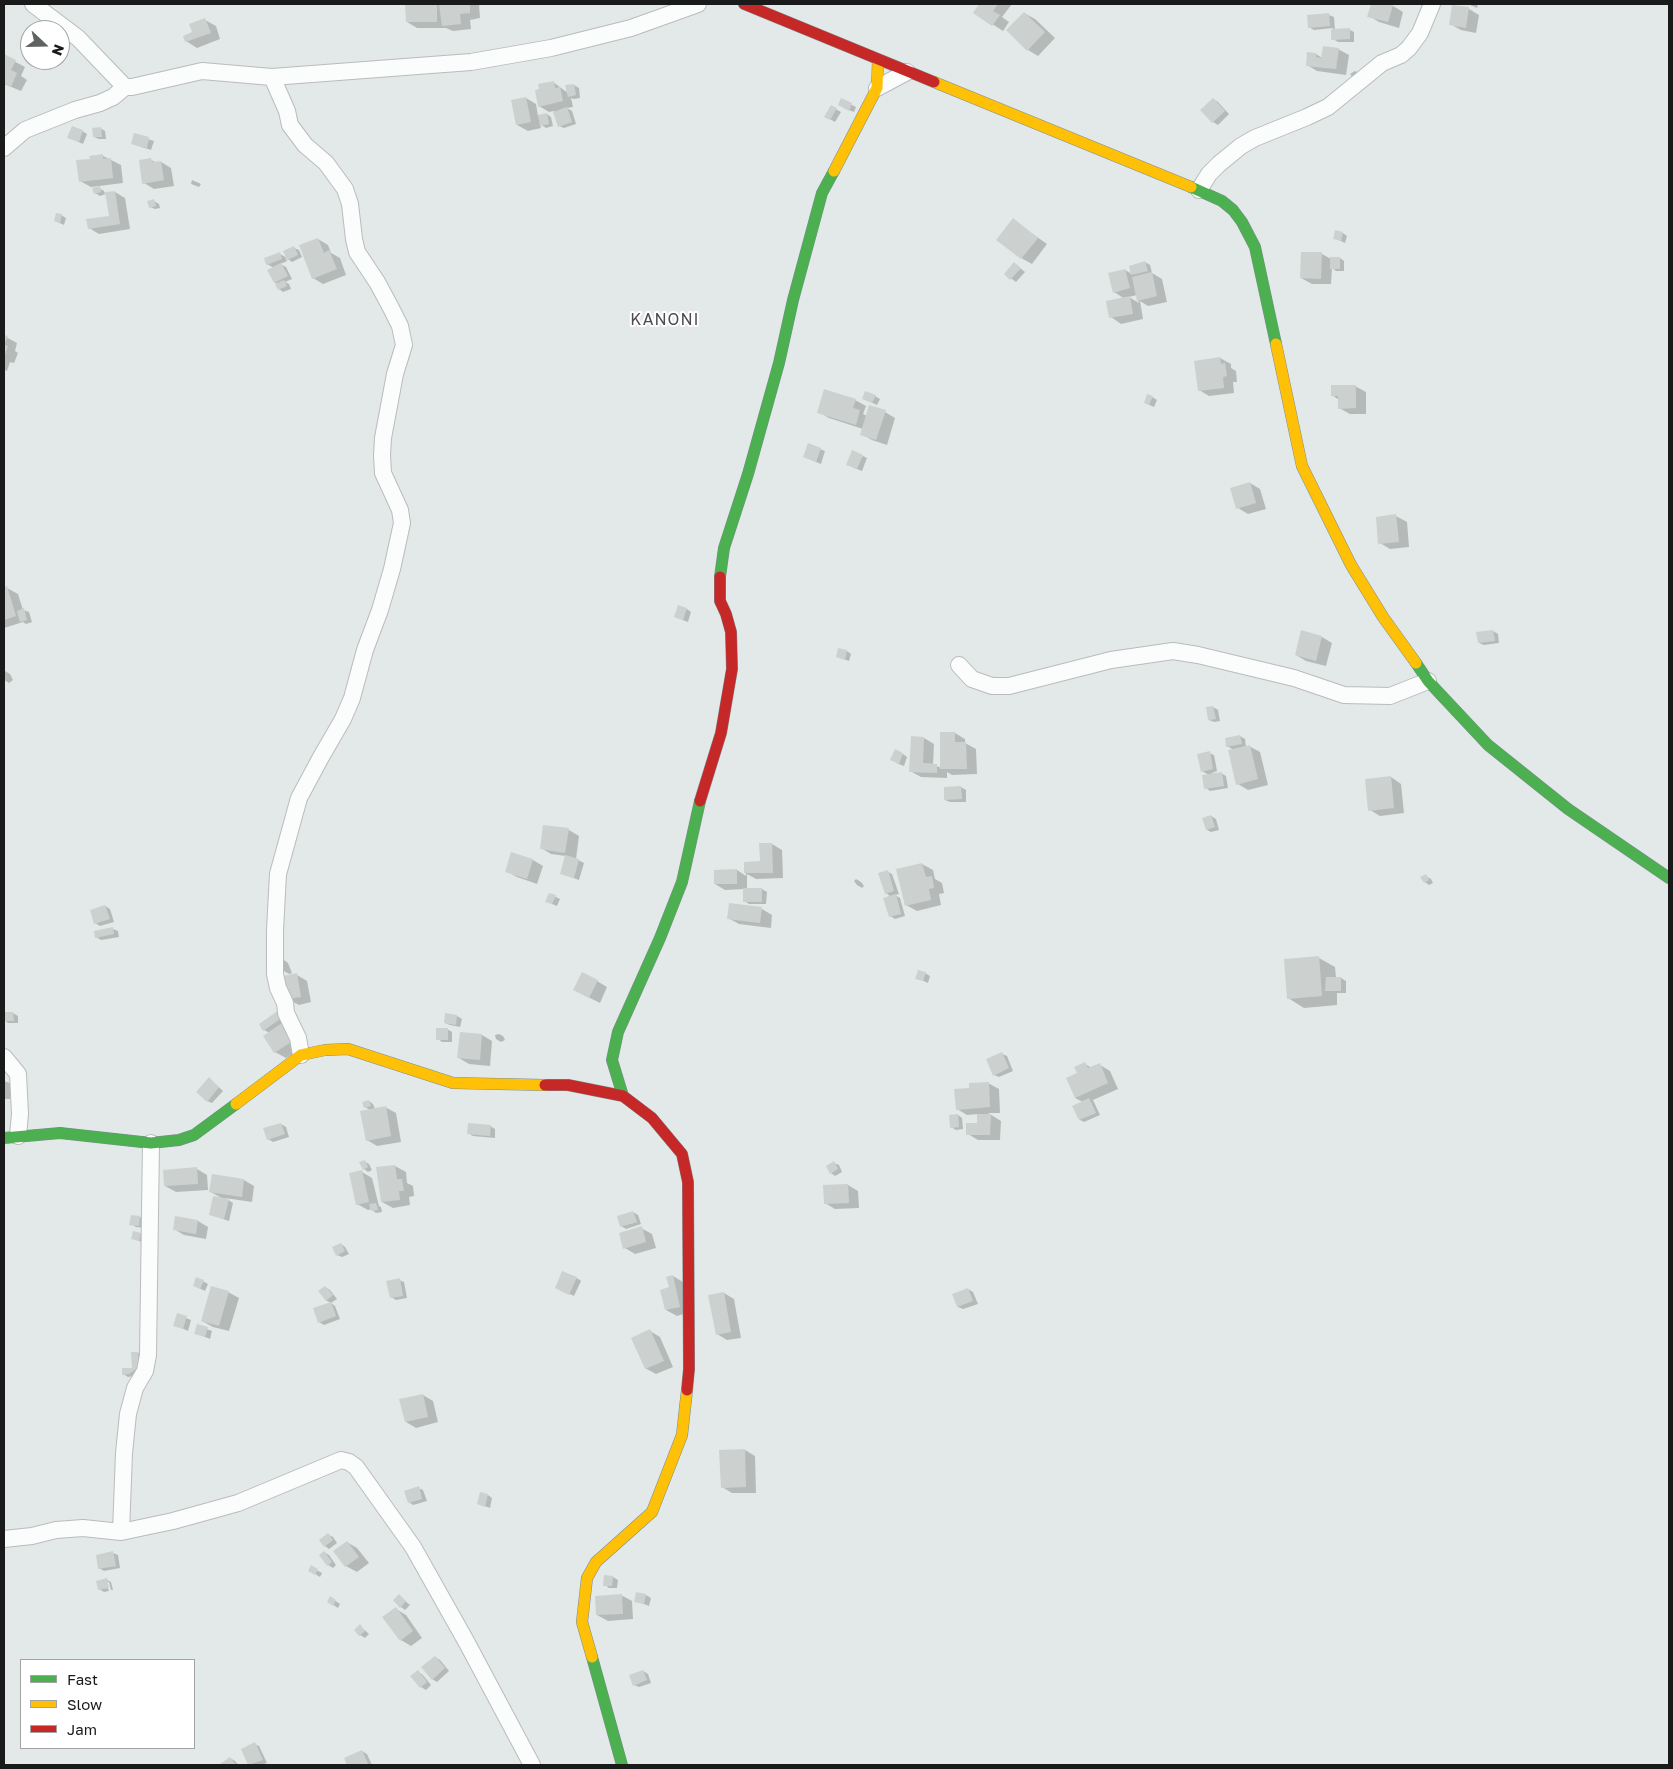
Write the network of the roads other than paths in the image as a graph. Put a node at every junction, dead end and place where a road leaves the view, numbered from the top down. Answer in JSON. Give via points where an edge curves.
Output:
{"nodes":[{"id":1,"x":33,"y":4,"type":"edge"},
{"id":2,"x":698,"y":4,"type":"edge"},
{"id":3,"x":744,"y":4,"type":"edge"},
{"id":4,"x":1432,"y":4,"type":"edge"},
{"id":5,"x":878,"y":60,"type":"junction"},
{"id":6,"x":907,"y":72,"type":"junction"},
{"id":7,"x":272,"y":77,"type":"junction"},
{"id":8,"x":125,"y":87,"type":"junction"},
{"id":9,"x":876,"y":88,"type":"junction"},
{"id":10,"x":4,"y":148,"type":"edge"},
{"id":11,"x":1199,"y":190,"type":"junction"},
{"id":12,"x":959,"y":665,"type":"dead end"},
{"id":13,"x":1428,"y":681,"type":"junction"},
{"id":14,"x":1669,"y":878,"type":"edge"},
{"id":15,"x":301,"y":1055,"type":"junction"},
{"id":16,"x":4,"y":1057,"type":"edge"},
{"id":17,"x":623,"y":1096,"type":"junction"},
{"id":18,"x":11,"y":1137,"type":"edge"},
{"id":19,"x":151,"y":1143,"type":"junction"},
{"id":20,"x":121,"y":1532,"type":"junction"},
{"id":21,"x":4,"y":1539,"type":"edge"},
{"id":22,"x":532,"y":1765,"type":"edge"},
{"id":23,"x":622,"y":1765,"type":"edge"}],
"edges":[{"from":1,"to":8,"type":"street","via":[[78,38]]},
{"from":2,"to":7,"type":"street","via":[[622,30],[551,48],[488,59]]},
{"from":3,"to":5,"type":"street"},
{"from":4,"to":11,"type":"street","via":[[1420,33],[1409,48],[1382,63],[1328,107],[1241,146],[1214,169]]},
{"from":5,"to":6,"type":"street"},
{"from":5,"to":9,"type":"street"},
{"from":6,"to":9,"type":"street"},
{"from":6,"to":11,"type":"street"},
{"from":7,"to":8,"type":"street","via":[[202,70]]},
{"from":7,"to":15,"type":"street","via":[[290,125],[346,189],[357,252],[391,308],[400,326],[404,345],[395,374],[382,455],[383,473],[400,510],[402,523],[394,561],[352,698],[344,719],[299,798],[278,874],[275,974]]},
{"from":8,"to":10,"type":"street","via":[[100,103],[25,130]]},
{"from":9,"to":17,"type":"street","via":[[822,193],[779,363],[724,548],[720,601],[731,632],[732,669],[721,732],[702,794],[682,882],[618,1032],[612,1060]]},
{"from":11,"to":13,"type":"street","via":[[1233,210],[1254,247],[1302,466],[1351,565]]},
{"from":12,"to":13,"type":"street","via":[[972,679],[992,686],[1009,686],[1111,660],[1173,651],[1294,678],[1344,695],[1390,696]]},
{"from":13,"to":14,"type":"street","via":[[1488,746],[1568,809]]},
{"from":15,"to":17,"type":"street","via":[[348,1050],[453,1083],[568,1085]]},
{"from":15,"to":19,"type":"street","via":[[194,1135]]},
{"from":16,"to":18,"type":"street","via":[[18,1074],[20,1114]]},
{"from":17,"to":23,"type":"street","via":[[652,1118],[682,1154],[688,1182],[690,1306],[685,1421],[679,1445],[652,1512],[596,1562],[587,1578],[584,1594],[582,1622]]},
{"from":18,"to":19,"type":"street","via":[[60,1133]]},
{"from":19,"to":20,"type":"street","via":[[148,1355],[128,1414]]},
{"from":20,"to":21,"type":"street","via":[[82,1528]]},
{"from":20,"to":22,"type":"street","via":[[238,1503],[341,1460],[348,1462],[356,1467],[413,1547]]}]}
